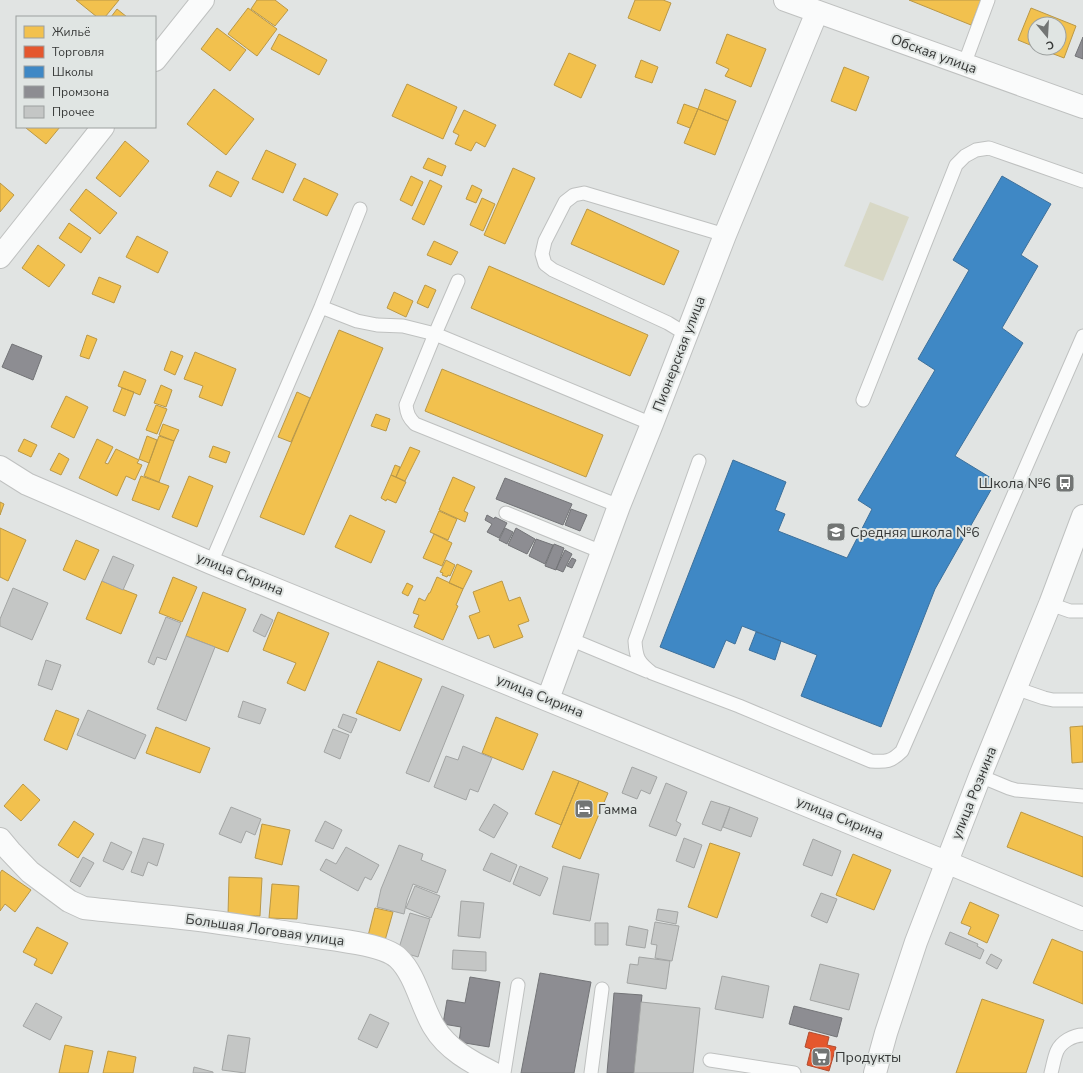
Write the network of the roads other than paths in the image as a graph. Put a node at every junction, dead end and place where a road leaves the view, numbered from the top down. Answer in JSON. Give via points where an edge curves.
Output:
{"nodes":[{"id":1,"x":203,"y":0,"type":"edge"},
{"id":2,"x":785,"y":0,"type":"edge"},
{"id":3,"x":988,"y":0,"type":"edge"},
{"id":4,"x":817,"y":12,"type":"junction"},
{"id":5,"x":156,"y":59,"type":"edge"},
{"id":6,"x":964,"y":65,"type":"junction"},
{"id":7,"x":1083,"y":107,"type":"edge"},
{"id":8,"x":102,"y":128,"type":"edge"},
{"id":9,"x":1083,"y":181,"type":"edge"},
{"id":10,"x":360,"y":209,"type":"dead end"},
{"id":11,"x":725,"y":235,"type":"junction"},
{"id":12,"x":0,"y":258,"type":"edge"},
{"id":13,"x":458,"y":281,"type":"dead end"},
{"id":14,"x":321,"y":307,"type":"junction"},
{"id":15,"x":435,"y":334,"type":"junction"},
{"id":16,"x":686,"y":334,"type":"junction"},
{"id":17,"x":1083,"y":336,"type":"edge"},
{"id":18,"x":863,"y":400,"type":"dead end"},
{"id":19,"x":652,"y":424,"type":"junction"},
{"id":20,"x":699,"y":461,"type":"dead end"},
{"id":21,"x":0,"y":467,"type":"edge"},
{"id":22,"x":618,"y":506,"type":"junction"},
{"id":23,"x":506,"y":513,"type":"dead end"},
{"id":24,"x":1083,"y":516,"type":"edge"},
{"id":25,"x":602,"y":552,"type":"junction"},
{"id":26,"x":211,"y":563,"type":"junction"},
{"id":27,"x":1050,"y":604,"type":"junction"},
{"id":28,"x":1083,"y":611,"type":"edge"},
{"id":29,"x":570,"y":639,"type":"junction"},
{"id":30,"x":652,"y":673,"type":"junction"},
{"id":31,"x":1015,"y":688,"type":"junction"},
{"id":32,"x":548,"y":699,"type":"junction"},
{"id":33,"x":1083,"y":700,"type":"edge"},
{"id":34,"x":980,"y":776,"type":"junction"},
{"id":35,"x":1083,"y":796,"type":"edge"},
{"id":36,"x":0,"y":839,"type":"edge"},
{"id":37,"x":946,"y":862,"type":"junction"},
{"id":38,"x":1083,"y":919,"type":"edge"},
{"id":39,"x":518,"y":985,"type":"dead end"},
{"id":40,"x":602,"y":988,"type":"dead end"},
{"id":41,"x":1083,"y":1035,"type":"edge"},
{"id":42,"x":710,"y":1060,"type":"dead end"},
{"id":43,"x":493,"y":1073,"type":"edge"},
{"id":44,"x":504,"y":1073,"type":"edge"},
{"id":45,"x":591,"y":1073,"type":"edge"},
{"id":46,"x":794,"y":1073,"type":"edge"},
{"id":47,"x":875,"y":1073,"type":"edge"},
{"id":48,"x":1051,"y":1073,"type":"edge"}],
"edges":[{"from":1,"to":5,"type":"street"},
{"from":2,"to":4,"type":"street","name":"Обская улица"},
{"from":3,"to":6,"type":"lane"},
{"from":4,"to":6,"type":"street","name":"Обская улица"},
{"from":4,"to":11,"type":"street","name":"Пионерская улица"},
{"from":6,"to":7,"type":"street","name":"Обская улица"},
{"from":8,"to":12,"type":"street"},
{"from":9,"to":18,"type":"lane","via":[[989,148],[976,150],[965,156],[956,165]]},
{"from":10,"to":14,"type":"lane"},
{"from":11,"to":16,"type":"street","name":"Пионерская улица"},
{"from":11,"to":16,"type":"lane","via":[[584,193],[574,195],[565,202],[545,241],[542,254],[545,264],[553,270],[668,323]]},
{"from":13,"to":15,"type":"lane"},
{"from":14,"to":15,"type":"lane","via":[[357,321],[403,326]]},
{"from":14,"to":26,"type":"lane"},
{"from":15,"to":19,"type":"lane"},
{"from":15,"to":22,"type":"lane","via":[[406,405],[409,418],[415,424]]},
{"from":16,"to":19,"type":"street","name":"Пионерская улица"},
{"from":17,"to":30,"type":"lane","via":[[902,751],[895,758],[883,762],[871,760]]},
{"from":19,"to":22,"type":"street","name":"Пионерская улица"},
{"from":20,"to":30,"type":"lane","via":[[635,641],[636,653],[642,665]]},
{"from":21,"to":26,"type":"street","name":"улица Сирина","via":[[28,484]]},
{"from":22,"to":25,"type":"street","name":"Пионерская улица"},
{"from":23,"to":25,"type":"lane"},
{"from":24,"to":27,"type":"street","name":"улица Рознина"},
{"from":25,"to":29,"type":"street","name":"Пионерская улица"},
{"from":26,"to":32,"type":"street","name":"улица Сирина"},
{"from":27,"to":28,"type":"lane"},
{"from":27,"to":31,"type":"street","name":"улица Рознина"},
{"from":29,"to":30,"type":"lane"},
{"from":29,"to":32,"type":"street","name":"Пионерская улица"},
{"from":31,"to":33,"type":"lane","via":[[1053,700]]},
{"from":31,"to":34,"type":"street","name":"улица Рознина"},
{"from":32,"to":37,"type":"street","name":"улица Сирина"},
{"from":34,"to":35,"type":"lane","via":[[1016,790]]},
{"from":34,"to":37,"type":"street","name":"улица Рознина"},
{"from":36,"to":43,"type":"street","name":"Большая Логовая улица","via":[[30,872],[69,901],[84,908],[214,922],[382,949],[397,957],[407,970],[434,1027],[444,1041],[461,1056]]},
{"from":37,"to":38,"type":"street","name":"улица Сирина"},
{"from":37,"to":47,"type":"street","name":"улица Рознина","via":[[909,962]]},
{"from":39,"to":44,"type":"lane"},
{"from":40,"to":45,"type":"lane"},
{"from":41,"to":48,"type":"lane","via":[[1071,1038],[1057,1050]]},
{"from":42,"to":46,"type":"lane"}]}
